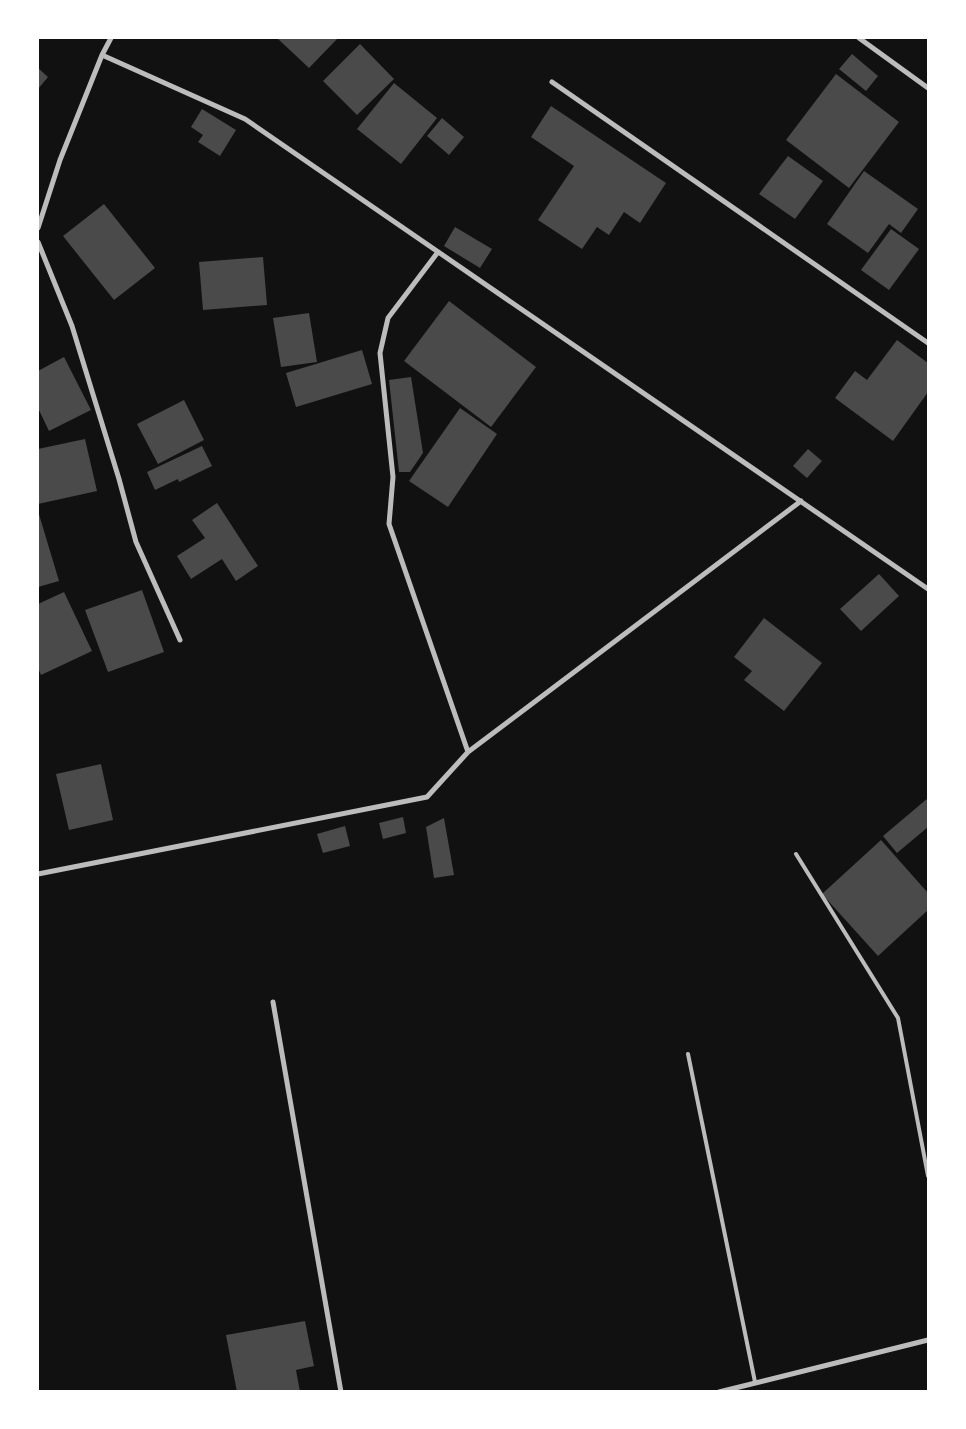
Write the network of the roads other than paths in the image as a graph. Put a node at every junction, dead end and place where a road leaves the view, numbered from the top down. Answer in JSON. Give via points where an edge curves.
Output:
{"nodes":[{"id":1,"x":111,"y":38,"type":"edge"},
{"id":2,"x":859,"y":38,"type":"edge"},
{"id":3,"x":102,"y":55,"type":"junction"},
{"id":4,"x":552,"y":82,"type":"dead end"},
{"id":5,"x":928,"y":88,"type":"edge"},
{"id":6,"x":38,"y":228,"type":"edge"},
{"id":7,"x":38,"y":242,"type":"edge"},
{"id":8,"x":438,"y":252,"type":"junction"},
{"id":9,"x":928,"y":343,"type":"edge"},
{"id":10,"x":801,"y":501,"type":"junction"},
{"id":11,"x":928,"y":589,"type":"edge"},
{"id":12,"x":180,"y":640,"type":"dead end"},
{"id":13,"x":468,"y":752,"type":"junction"},
{"id":14,"x":796,"y":854,"type":"dead end"},
{"id":15,"x":38,"y":874,"type":"edge"},
{"id":16,"x":273,"y":1002,"type":"dead end"},
{"id":17,"x":688,"y":1054,"type":"dead end"},
{"id":18,"x":928,"y":1176,"type":"edge"},
{"id":19,"x":928,"y":1340,"type":"edge"},
{"id":20,"x":754,"y":1382,"type":"junction"},
{"id":21,"x":341,"y":1392,"type":"edge"},
{"id":22,"x":719,"y":1392,"type":"edge"}],
"edges":[{"from":1,"to":3,"type":"street"},
{"from":2,"to":5,"type":"street"},
{"from":3,"to":6,"type":"street","via":[[60,160]]},
{"from":3,"to":8,"type":"street","via":[[245,119]]},
{"from":4,"to":9,"type":"street"},
{"from":7,"to":12,"type":"street","via":[[72,326],[136,542]]},
{"from":8,"to":10,"type":"street"},
{"from":8,"to":13,"type":"street","via":[[388,318],[380,353],[393,476],[389,524]]},
{"from":10,"to":11,"type":"street"},
{"from":10,"to":13,"type":"street"},
{"from":13,"to":15,"type":"street","via":[[427,797]]},
{"from":14,"to":18,"type":"lane","via":[[898,1018]]},
{"from":16,"to":21,"type":"street"},
{"from":17,"to":20,"type":"lane"},
{"from":19,"to":20,"type":"street"},
{"from":20,"to":22,"type":"street"}]}
